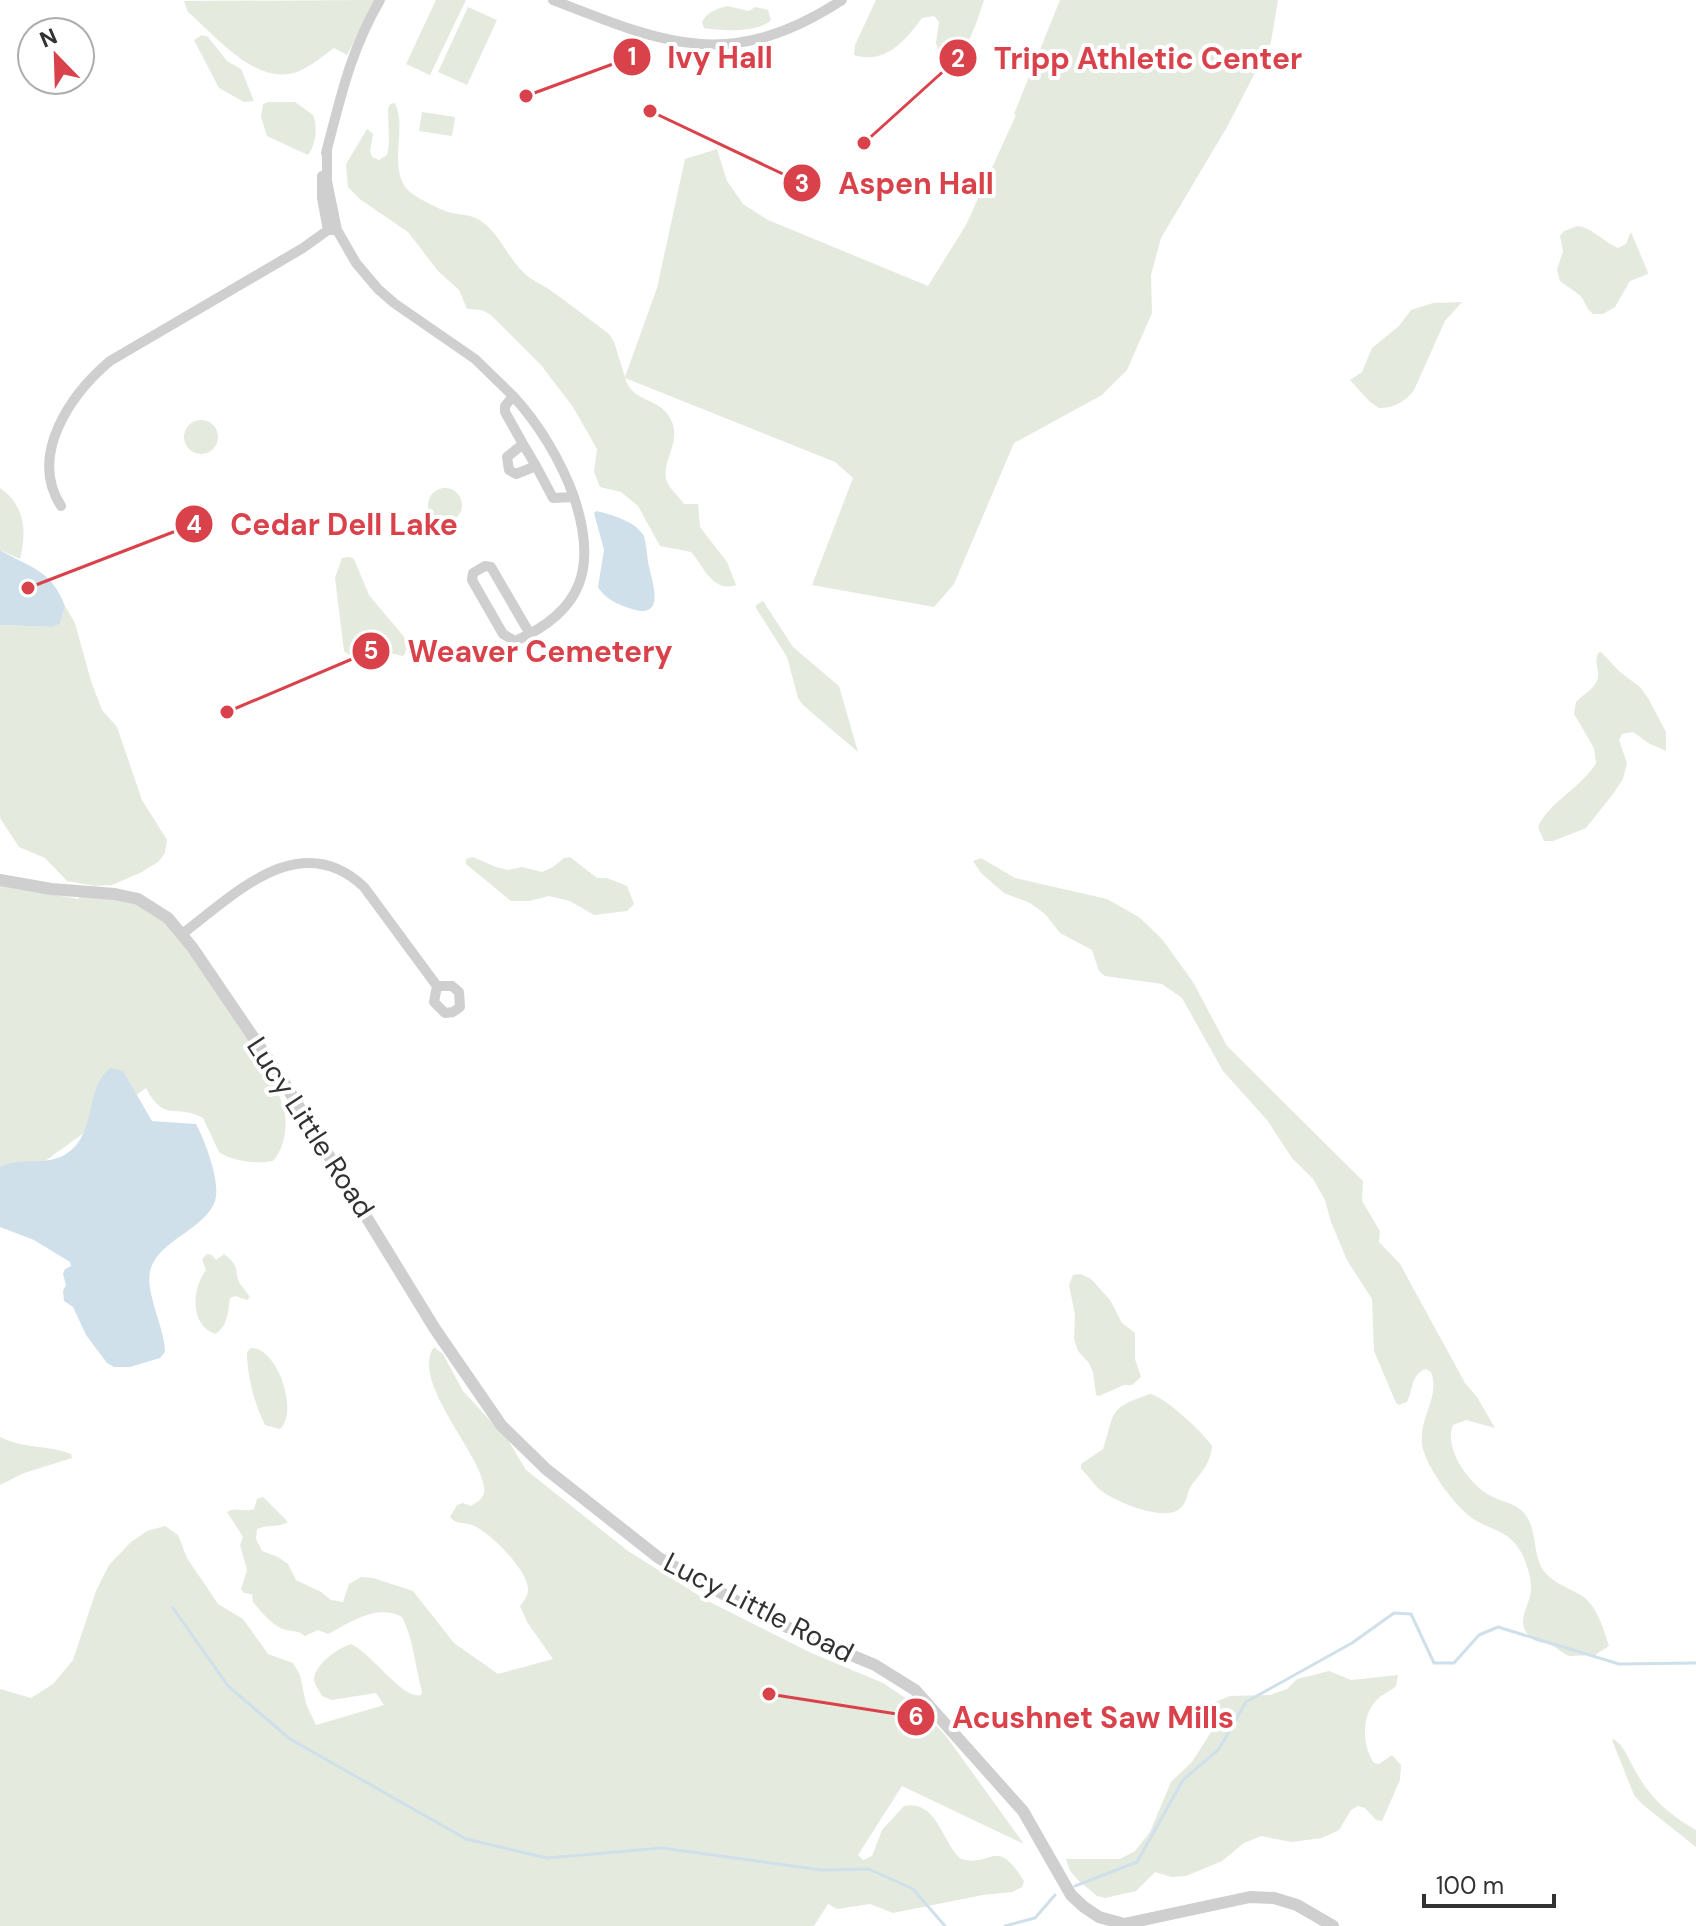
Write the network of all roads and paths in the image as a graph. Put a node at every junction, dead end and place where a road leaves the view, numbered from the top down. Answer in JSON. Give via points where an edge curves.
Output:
{"nodes":[{"id":1,"x":380,"y":0,"type":"edge"},
{"id":2,"x":553,"y":0,"type":"edge"},
{"id":3,"x":842,"y":0,"type":"edge"},
{"id":4,"x":332,"y":230,"type":"junction"},
{"id":5,"x":513,"y":396,"type":"junction"},
{"id":6,"x":523,"y":444,"type":"junction"},
{"id":7,"x":536,"y":466,"type":"junction"},
{"id":8,"x":574,"y":497,"type":"junction"},
{"id":9,"x":61,"y":506,"type":"dead end"},
{"id":10,"x":530,"y":634,"type":"junction"},
{"id":11,"x":0,"y":880,"type":"edge"},
{"id":12,"x":182,"y":934,"type":"junction"},
{"id":13,"x":437,"y":986,"type":"dead end"},
{"id":14,"x":1333,"y":1926,"type":"edge"}],
"edges":[{"from":1,"to":4,"type":"street","via":[[347,69],[327,150],[322,180]]},
{"from":2,"to":3,"type":"street","via":[[657,37],[706,45],[776,35]]},
{"from":4,"to":5,"type":"street","via":[[378,289],[475,359]]},
{"from":4,"to":9,"type":"street","via":[[110,361],[88,381],[57,430],[49,463],[49,479]]},
{"from":5,"to":6,"type":"street","via":[[505,412]]},
{"from":5,"to":8,"type":"street","via":[[540,430]]},
{"from":6,"to":7,"type":"street"},
{"from":6,"to":7,"type":"street","via":[[507,457],[509,470],[516,474]]},
{"from":7,"to":8,"type":"street","via":[[553,498]]},
{"from":8,"to":10,"type":"street","via":[[585,547],[582,579],[567,607]]},
{"from":10,"to":10,"type":"street","via":[[496,572],[485,566],[473,573],[475,587],[503,634],[515,641]]},
{"from":11,"to":12,"type":"street","name":"Lucy Little Road","via":[[138,899]]},
{"from":12,"to":13,"type":"street","via":[[270,871],[299,863],[329,865],[364,887]]},
{"from":12,"to":14,"type":"street","name":"Lucy Little Road","via":[[283,1081],[465,1374],[501,1425],[546,1469],[659,1558],[915,1690],[1023,1811],[1071,1895],[1099,1917],[1124,1924],[1250,1897],[1297,1905]]}]}
